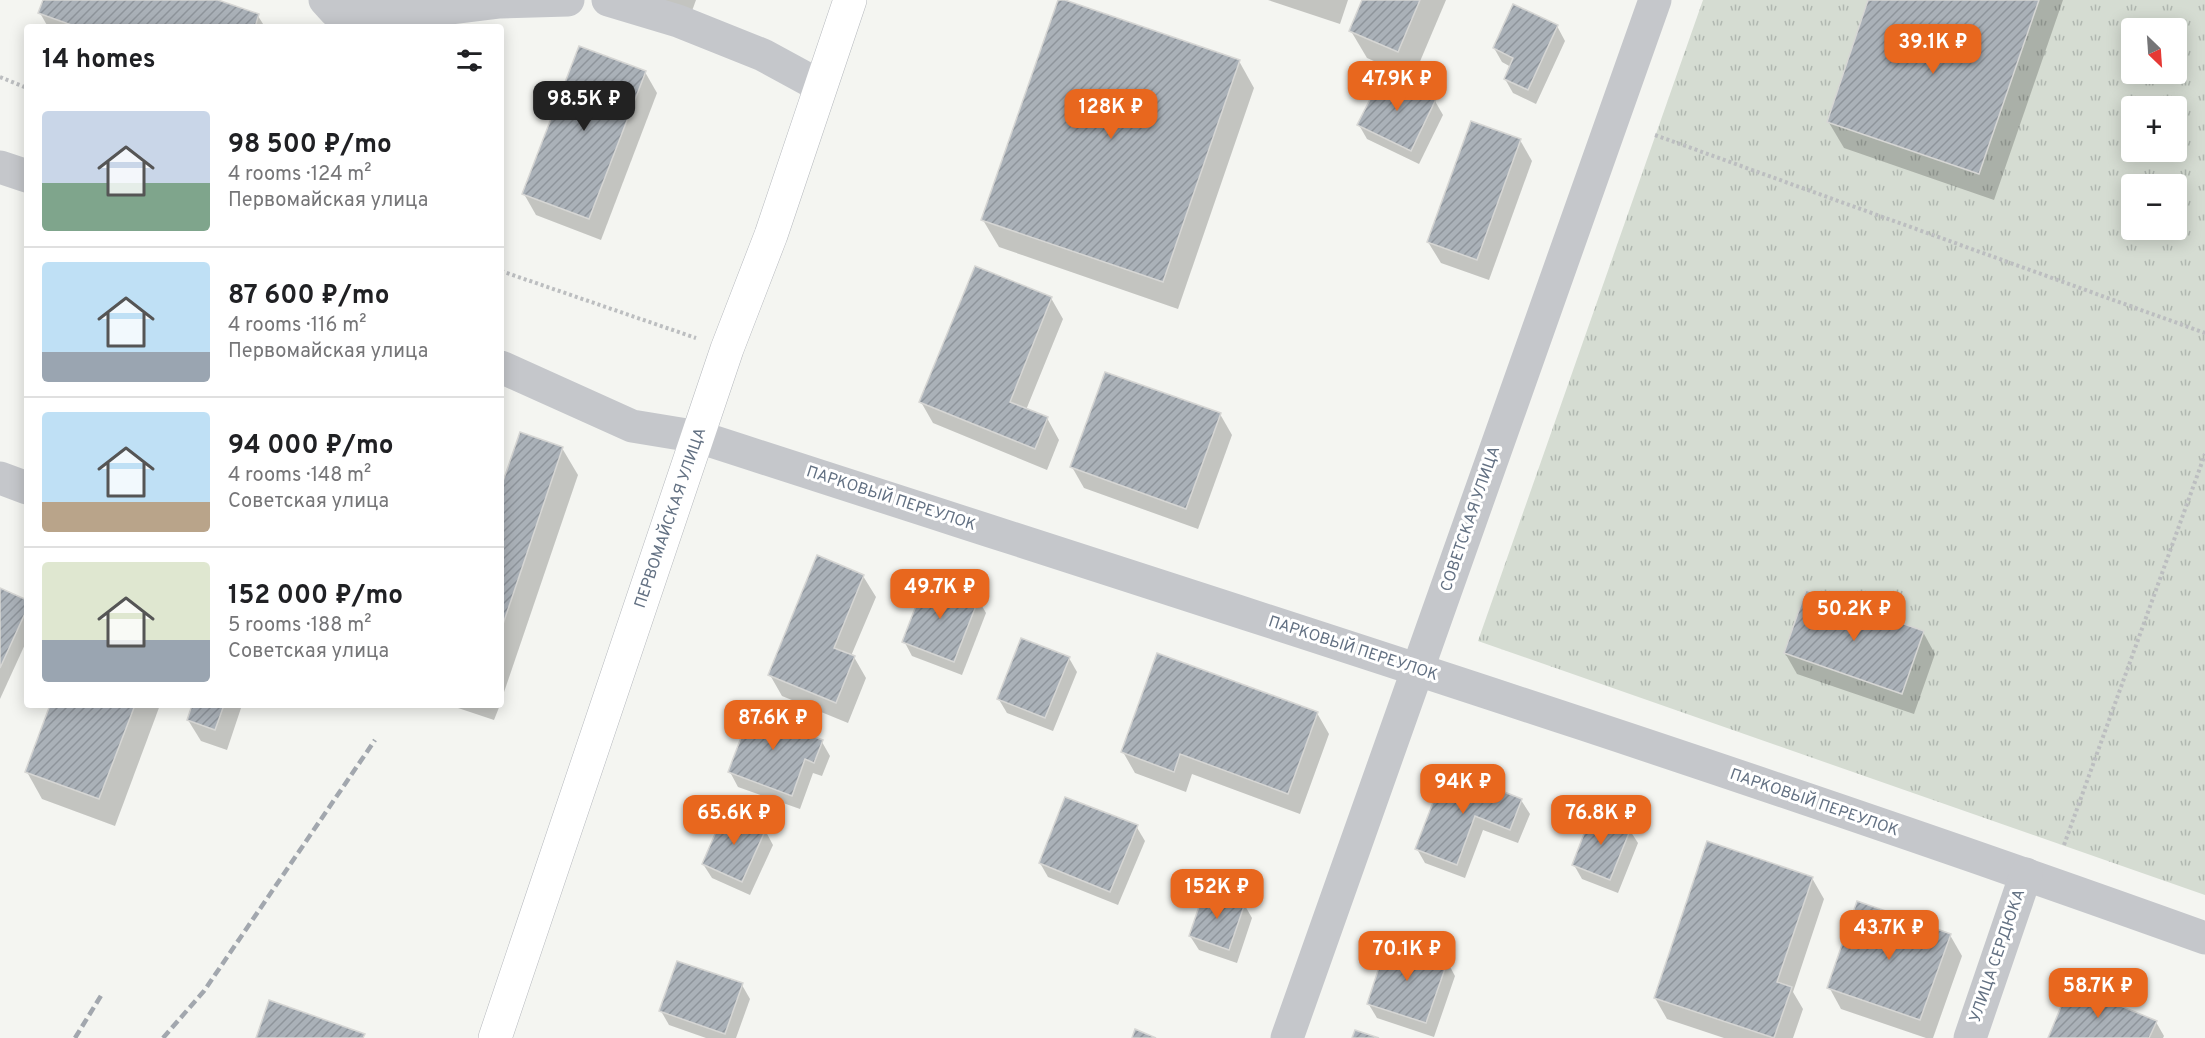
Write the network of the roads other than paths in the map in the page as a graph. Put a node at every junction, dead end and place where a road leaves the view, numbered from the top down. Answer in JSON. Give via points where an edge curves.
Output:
{"nodes":[{"id":1,"x":325,"y":0,"type":"edge"},
{"id":2,"x":568,"y":0,"type":"edge"},
{"id":3,"x":608,"y":0,"type":"edge"},
{"id":4,"x":850,"y":0,"type":"edge"},
{"id":5,"x":1654,"y":0,"type":"edge"},
{"id":6,"x":820,"y":86,"type":"junction"},
{"id":7,"x":0,"y":167,"type":"edge"},
{"id":8,"x":24,"y":175,"type":"edge"},
{"id":9,"x":504,"y":368,"type":"edge"},
{"id":10,"x":699,"y":436,"type":"junction"},
{"id":11,"x":0,"y":478,"type":"edge"},
{"id":12,"x":24,"y":487,"type":"edge"},
{"id":13,"x":1418,"y":670,"type":"junction"},
{"id":14,"x":2026,"y":874,"type":"junction"},
{"id":15,"x":2205,"y":938,"type":"edge"},
{"id":16,"x":495,"y":1038,"type":"edge"},
{"id":17,"x":1287,"y":1038,"type":"edge"},
{"id":18,"x":1970,"y":1038,"type":"edge"}],
"edges":[{"from":1,"to":2,"type":"street","via":[[335,11],[387,16],[500,2]]},
{"from":3,"to":6,"type":"street","via":[[678,21],[764,55]]},
{"from":4,"to":6,"type":"main road","name":"ПЕРВОМАЙСКАЯ УЛИЦА"},
{"from":5,"to":13,"type":"street","name":"СОВЕТСКАЯ УЛИЦА"},
{"from":6,"to":10,"type":"main road","name":"ПЕРВОМАЙСКАЯ УЛИЦА"},
{"from":7,"to":8,"type":"street"},
{"from":9,"to":10,"type":"street","name":"ПАРКОВЫЙ ПЕРЕУЛОК","via":[[632,426]]},
{"from":10,"to":13,"type":"street","name":"ПАРКОВЫЙ ПЕРЕУЛОК"},
{"from":10,"to":16,"type":"main road","name":"ПЕРВОМАЙСКАЯ УЛИЦА"},
{"from":11,"to":12,"type":"street"},
{"from":13,"to":14,"type":"street","name":"ПАРКОВЫЙ ПЕРЕУЛОК"},
{"from":13,"to":17,"type":"street","name":"СОВЕТСКАЯ УЛИЦА"},
{"from":14,"to":15,"type":"street","name":"ПАРКОВЫЙ ПЕРЕУЛОК"},
{"from":14,"to":18,"type":"street","name":"УЛИЦА СЕРДЮКА"}]}
